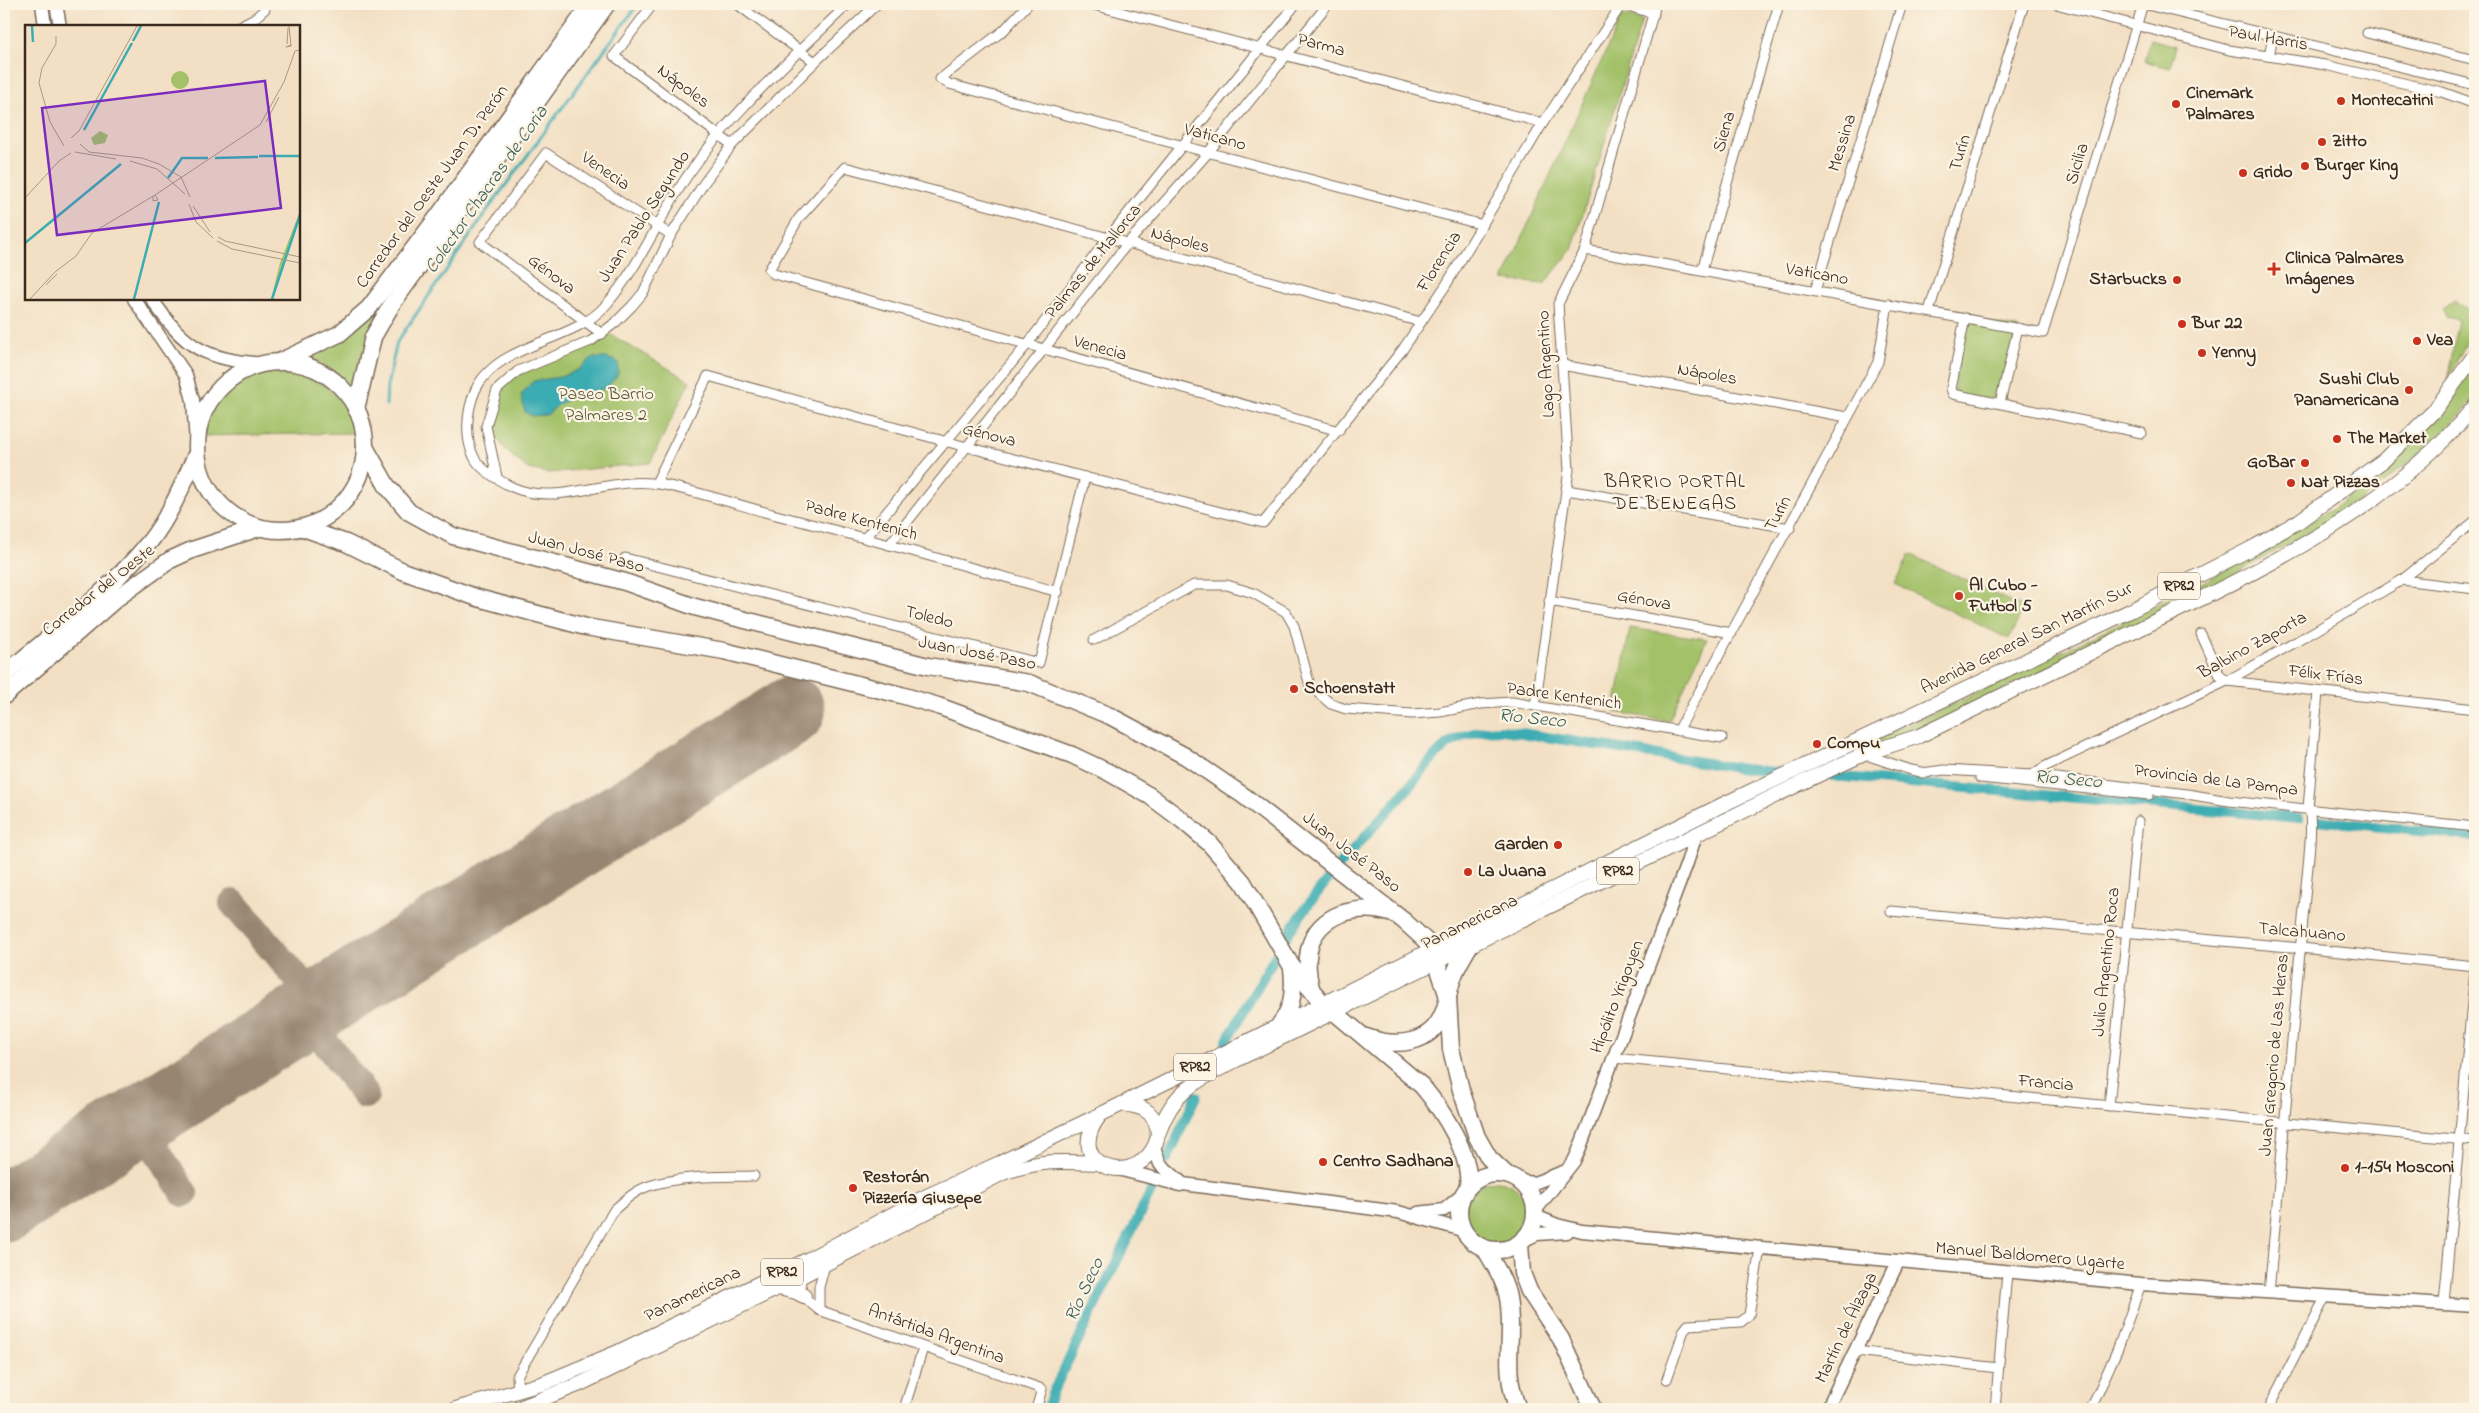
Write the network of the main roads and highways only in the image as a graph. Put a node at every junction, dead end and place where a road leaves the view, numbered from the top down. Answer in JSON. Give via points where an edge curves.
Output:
{"nodes":[{"id":1,"x":591,"y":4,"type":"edge"},
{"id":2,"x":607,"y":4,"type":"edge"},
{"id":3,"x":2475,"y":355,"type":"edge"},
{"id":4,"x":271,"y":363,"type":"junction"},
{"id":5,"x":2475,"y":406,"type":"edge"},
{"id":6,"x":356,"y":409,"type":"junction"},
{"id":7,"x":365,"y":447,"type":"junction"},
{"id":8,"x":196,"y":449,"type":"junction"},
{"id":9,"x":2340,"y":493,"type":"junction"},
{"id":10,"x":2355,"y":512,"type":"junction"},
{"id":11,"x":259,"y":528,"type":"junction"},
{"id":12,"x":303,"y":528,"type":"junction"},
{"id":13,"x":2130,"y":611,"type":"junction"},
{"id":14,"x":2140,"y":628,"type":"junction"},
{"id":15,"x":4,"y":675,"type":"edge"},
{"id":16,"x":4,"y":696,"type":"edge"},
{"id":17,"x":1791,"y":777,"type":"junction"},
{"id":18,"x":1398,"y":916,"type":"junction"},
{"id":19,"x":1471,"y":943,"type":"junction"},
{"id":20,"x":1434,"y":954,"type":"junction"},
{"id":21,"x":1292,"y":967,"type":"junction"},
{"id":22,"x":1311,"y":988,"type":"junction"},
{"id":23,"x":1448,"y":997,"type":"junction"},
{"id":24,"x":1327,"y":1008,"type":"junction"},
{"id":25,"x":1280,"y":1024,"type":"junction"},
{"id":26,"x":1359,"y":1035,"type":"junction"},
{"id":27,"x":1122,"y":1104,"type":"junction"},
{"id":28,"x":1100,"y":1115,"type":"junction"},
{"id":29,"x":1159,"y":1132,"type":"junction"},
{"id":30,"x":1098,"y":1163,"type":"junction"},
{"id":31,"x":1513,"y":1178,"type":"junction"},
{"id":32,"x":1465,"y":1191,"type":"junction"},
{"id":33,"x":1522,"y":1241,"type":"junction"},
{"id":34,"x":1485,"y":1249,"type":"junction"},
{"id":35,"x":778,"y":1288,"type":"junction"},
{"id":36,"x":804,"y":1296,"type":"road end"},
{"id":37,"x":456,"y":1409,"type":"edge"},
{"id":38,"x":517,"y":1409,"type":"edge"},
{"id":39,"x":1518,"y":1409,"type":"edge"},
{"id":40,"x":1593,"y":1409,"type":"edge"}],
"edges":[{"from":1,"to":4,"type":"highway","name":"Corredor del Oeste Juan D. Perón","via":[[369,308],[339,334]]},
{"from":2,"to":6,"type":"highway","name":"Corredor del Oeste Juan D. Perón","via":[[392,304],[373,337]]},
{"from":3,"to":9,"type":"main road","name":"Avenida General San Martín Sur","number":"RP82","via":[[2425,422],[2384,460]]},
{"from":4,"to":6,"type":"highway","via":[[302,365],[324,374],[343,389]]},
{"from":4,"to":8,"type":"highway","via":[[238,374],[216,391],[203,414]]},
{"from":5,"to":10,"type":"main road","via":[[2428,454]]},
{"from":6,"to":7,"type":"highway"},
{"from":7,"to":12,"type":"highway","via":[[359,477],[343,504]]},
{"from":7,"to":18,"type":"highway","name":"Juan José Paso","via":[[387,486],[409,512],[453,536],[625,582],[733,617],[928,666],[1011,679],[1056,692],[1117,719],[1185,756],[1244,796]]},
{"from":8,"to":11,"type":"highway","via":[[203,479],[216,501],[236,518]]},
{"from":8,"to":15,"type":"highway","name":"Corredor del Oeste","via":[[168,514],[152,539],[118,577]]},
{"from":9,"to":10,"type":"main road"},
{"from":9,"to":13,"type":"main road","name":"Avenida General San Martín Sur","number":"RP82","via":[[2256,546]]},
{"from":10,"to":14,"type":"main road","via":[[2278,560]]},
{"from":11,"to":12,"type":"highway","via":[[281,531]]},
{"from":11,"to":16,"type":"highway","name":"Corredor del Oeste","via":[[170,560],[117,598]]},
{"from":12,"to":21,"type":"highway","via":[[346,543],[405,572],[478,598],[586,627],[724,651],[901,695],[1072,755],[1150,796],[1209,843],[1244,882]]},
{"from":13,"to":14,"type":"main road"},
{"from":13,"to":17,"type":"main road","name":"Avenida General San Martín Sur","number":"RP82","via":[[1819,759]]},
{"from":14,"to":17,"type":"main road","name":"Panamericana","number":"RP82","via":[[1919,736],[1864,754],[1820,774]]},
{"from":17,"to":19,"type":"main road","name":"Panamericana","number":"RP82","via":[[1696,834]]},
{"from":17,"to":20,"type":"main road","name":"Panamericana","number":"RP82"},
{"from":18,"to":20,"type":"highway","name":"Juan José Paso"},
{"from":18,"to":22,"type":"highway","via":[[1356,909],[1329,920],[1315,935],[1309,949]]},
{"from":19,"to":20,"type":"main road","name":"Panamericana","number":"RP82"},
{"from":19,"to":23,"type":"highway","via":[[1458,966]]},
{"from":20,"to":23,"type":"highway","name":"Juan José Paso"},
{"from":20,"to":24,"type":"main road","name":"Panamericana","number":"RP82"},
{"from":21,"to":22,"type":"highway"},
{"from":21,"to":25,"type":"highway","via":[[1294,988],[1291,1004]]},
{"from":22,"to":24,"type":"highway"},
{"from":23,"to":26,"type":"highway","via":[[1438,1023],[1417,1040],[1391,1043]]},
{"from":23,"to":31,"type":"highway","name":"Juan José Paso","via":[[1449,1040],[1461,1090],[1484,1151]]},
{"from":24,"to":25,"type":"main road","name":"Panamericana","number":"RP82"},
{"from":24,"to":26,"type":"highway"},
{"from":24,"to":29,"type":"main road","name":"Panamericana","number":"RP82","via":[[1191,1084],[1165,1113]]},
{"from":25,"to":27,"type":"main road","name":"Panamericana","number":"RP82"},
{"from":26,"to":32,"type":"highway","via":[[1431,1097],[1465,1160],[1469,1174]]},
{"from":27,"to":28,"type":"main road","name":"Panamericana","number":"RP82"},
{"from":27,"to":29,"type":"main road","via":[[1149,1111]]},
{"from":28,"to":30,"type":"main road","via":[[1087,1139],[1089,1153]]},
{"from":28,"to":37,"type":"main road","name":"Panamericana","number":"RP82","via":[[927,1196],[808,1259],[616,1353],[518,1392]]},
{"from":29,"to":30,"type":"main road","name":"Panamericana","number":"RP82","via":[[1154,1148],[1135,1166],[1118,1169]]},
{"from":30,"to":35,"type":"main road","name":"Panamericana","number":"RP82","via":[[1052,1161],[1005,1172]]},
{"from":31,"to":32,"type":"highway","via":[[1486,1176]]},
{"from":31,"to":33,"type":"highway","via":[[1529,1191],[1535,1214],[1532,1229]]},
{"from":32,"to":34,"type":"highway","via":[[1458,1216],[1471,1241]]},
{"from":33,"to":34,"type":"highway","via":[[1507,1249]]},
{"from":33,"to":40,"type":"highway","via":[[1522,1273],[1529,1291],[1561,1339]]},
{"from":34,"to":39,"type":"highway","via":[[1508,1297],[1508,1371]]},
{"from":35,"to":36,"type":"main road"},
{"from":35,"to":38,"type":"main road","name":"Panamericana","number":"RP82","via":[[580,1384]]}]}
